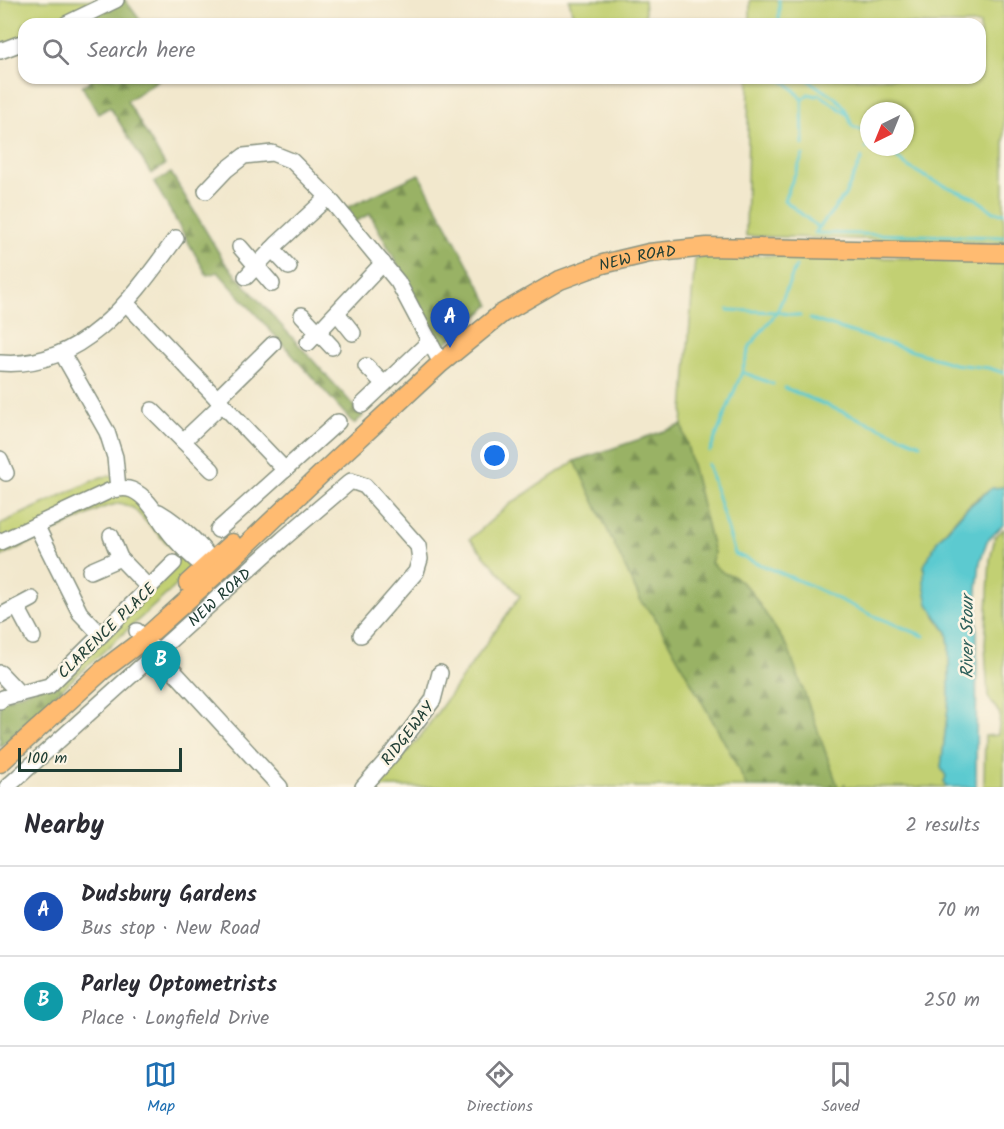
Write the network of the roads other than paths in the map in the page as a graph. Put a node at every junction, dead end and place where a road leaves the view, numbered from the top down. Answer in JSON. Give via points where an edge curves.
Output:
{"nodes":[{"id":1,"x":116,"y":0,"type":"edge"},
{"id":2,"x":78,"y":18,"type":"edge"},
{"id":3,"x":18,"y":44,"type":"edge"},
{"id":4,"x":0,"y":51,"type":"edge"},
{"id":5,"x":206,"y":191,"type":"dead end"},
{"id":6,"x":328,"y":197,"type":"junction"},
{"id":7,"x":176,"y":238,"type":"dead end"},
{"id":8,"x":240,"y":247,"type":"dead end"},
{"id":9,"x":272,"y":249,"type":"junction"},
{"id":10,"x":1004,"y":253,"type":"edge"},
{"id":11,"x":383,"y":263,"type":"junction"},
{"id":12,"x":289,"y":267,"type":"dead end"},
{"id":13,"x":251,"y":272,"type":"junction"},
{"id":14,"x":272,"y":284,"type":"dead end"},
{"id":15,"x":126,"y":303,"type":"junction"},
{"id":16,"x":337,"y":312,"type":"junction"},
{"id":17,"x":302,"y":315,"type":"dead end"},
{"id":18,"x":353,"y":333,"type":"dead end"},
{"id":19,"x":313,"y":338,"type":"junction"},
{"id":20,"x":430,"y":341,"type":"junction"},
{"id":21,"x":273,"y":344,"type":"dead end"},
{"id":22,"x":332,"y":347,"type":"dead end"},
{"id":23,"x":62,"y":353,"type":"junction"},
{"id":24,"x":0,"y":363,"type":"edge"},
{"id":25,"x":441,"y":363,"type":"junction"},
{"id":26,"x":366,"y":366,"type":"dead end"},
{"id":27,"x":384,"y":384,"type":"junction"},
{"id":28,"x":220,"y":402,"type":"junction"},
{"id":29,"x":362,"y":405,"type":"dead end"},
{"id":30,"x":152,"y":410,"type":"dead end"},
{"id":31,"x":338,"y":422,"type":"dead end"},
{"id":32,"x":183,"y":441,"type":"junction"},
{"id":33,"x":212,"y":470,"type":"dead end"},
{"id":34,"x":285,"y":470,"type":"junction"},
{"id":35,"x":118,"y":489,"type":"junction"},
{"id":36,"x":36,"y":525,"type":"junction"},
{"id":37,"x":219,"y":530,"type":"dead end"},
{"id":38,"x":111,"y":536,"type":"dead end"},
{"id":39,"x":0,"y":542,"type":"edge"},
{"id":40,"x":120,"y":558,"type":"junction"},
{"id":41,"x":174,"y":563,"type":"dead end"},
{"id":42,"x":211,"y":567,"type":"junction"},
{"id":43,"x":90,"y":571,"type":"dead end"},
{"id":44,"x":149,"y":588,"type":"junction"},
{"id":45,"x":32,"y":599,"type":"dead end"},
{"id":46,"x":17,"y":607,"type":"junction"},
{"id":47,"x":0,"y":616,"type":"edge"},
{"id":48,"x":101,"y":634,"type":"junction"},
{"id":49,"x":140,"y":635,"type":"junction"},
{"id":50,"x":361,"y":635,"type":"dead end"},
{"id":51,"x":33,"y":637,"type":"dead end"},
{"id":52,"x":157,"y":653,"type":"junction"},
{"id":53,"x":0,"y":673,"type":"edge"},
{"id":54,"x":440,"y":673,"type":"dead end"},
{"id":55,"x":20,"y":693,"type":"junction"},
{"id":56,"x":0,"y":701,"type":"edge"},
{"id":57,"x":0,"y":763,"type":"edge"},
{"id":58,"x":8,"y":787,"type":"edge"},
{"id":59,"x":280,"y":787,"type":"edge"},
{"id":60,"x":363,"y":787,"type":"edge"}],
"edges":[{"from":1,"to":2,"type":"street"},
{"from":3,"to":4,"type":"street"},
{"from":5,"to":6,"type":"street","via":[[244,156],[272,153],[292,161]]},
{"from":6,"to":9,"type":"street"},
{"from":6,"to":11,"type":"street"},
{"from":7,"to":15,"type":"street"},
{"from":8,"to":13,"type":"street"},
{"from":9,"to":12,"type":"street"},
{"from":9,"to":13,"type":"street"},
{"from":10,"to":25,"type":"main road","name":"NEW ROAD","via":[[707,247],[650,253],[560,280],[501,314]]},
{"from":11,"to":16,"type":"street"},
{"from":11,"to":20,"type":"street","via":[[398,282]]},
{"from":13,"to":14,"type":"street"},
{"from":15,"to":23,"type":"street","via":[[80,344]]},
{"from":15,"to":28,"type":"street"},
{"from":16,"to":18,"type":"street"},
{"from":16,"to":19,"type":"street"},
{"from":17,"to":19,"type":"street"},
{"from":19,"to":22,"type":"street"},
{"from":20,"to":25,"type":"street"},
{"from":20,"to":27,"type":"street"},
{"from":21,"to":28,"type":"street"},
{"from":23,"to":24,"type":"street","via":[[16,365]]},
{"from":23,"to":35,"type":"street","via":[[107,432],[115,457]]},
{"from":25,"to":42,"type":"main road","name":"NEW ROAD","via":[[336,460],[262,517]]},
{"from":26,"to":27,"type":"street"},
{"from":27,"to":29,"type":"street"},
{"from":28,"to":32,"type":"street"},
{"from":28,"to":34,"type":"street"},
{"from":30,"to":32,"type":"street"},
{"from":31,"to":34,"type":"street"},
{"from":32,"to":33,"type":"street"},
{"from":34,"to":37,"type":"street"},
{"from":35,"to":36,"type":"street"},
{"from":35,"to":42,"type":"street","via":[[133,490],[154,509],[167,530]]},
{"from":36,"to":39,"type":"street"},
{"from":36,"to":48,"type":"street","via":[[80,613]]},
{"from":38,"to":40,"type":"street"},
{"from":40,"to":43,"type":"street"},
{"from":40,"to":44,"type":"street"},
{"from":41,"to":44,"type":"street","name":"CLARENCE PLACE"},
{"from":42,"to":49,"type":"main road","name":"NEW ROAD"},
{"from":44,"to":48,"type":"street","name":"CLARENCE PLACE"},
{"from":45,"to":46,"type":"street"},
{"from":46,"to":47,"type":"street"},
{"from":46,"to":51,"type":"street"},
{"from":48,"to":55,"type":"street","name":"CLARENCE PLACE","via":[[49,686]]},
{"from":49,"to":52,"type":"street"},
{"from":49,"to":57,"type":"main road","name":"NEW ROAD"},
{"from":50,"to":52,"type":"street","name":"NEW ROAD","via":[[416,572],[420,559],[418,546],[365,486],[351,482]]},
{"from":52,"to":58,"type":"street","name":"NEW ROAD"},
{"from":52,"to":59,"type":"street"},
{"from":53,"to":55,"type":"street"},
{"from":54,"to":60,"type":"street","name":"RIDGEWAY","via":[[433,700]]},
{"from":55,"to":56,"type":"street","name":"CLARENCE PLACE"}]}
